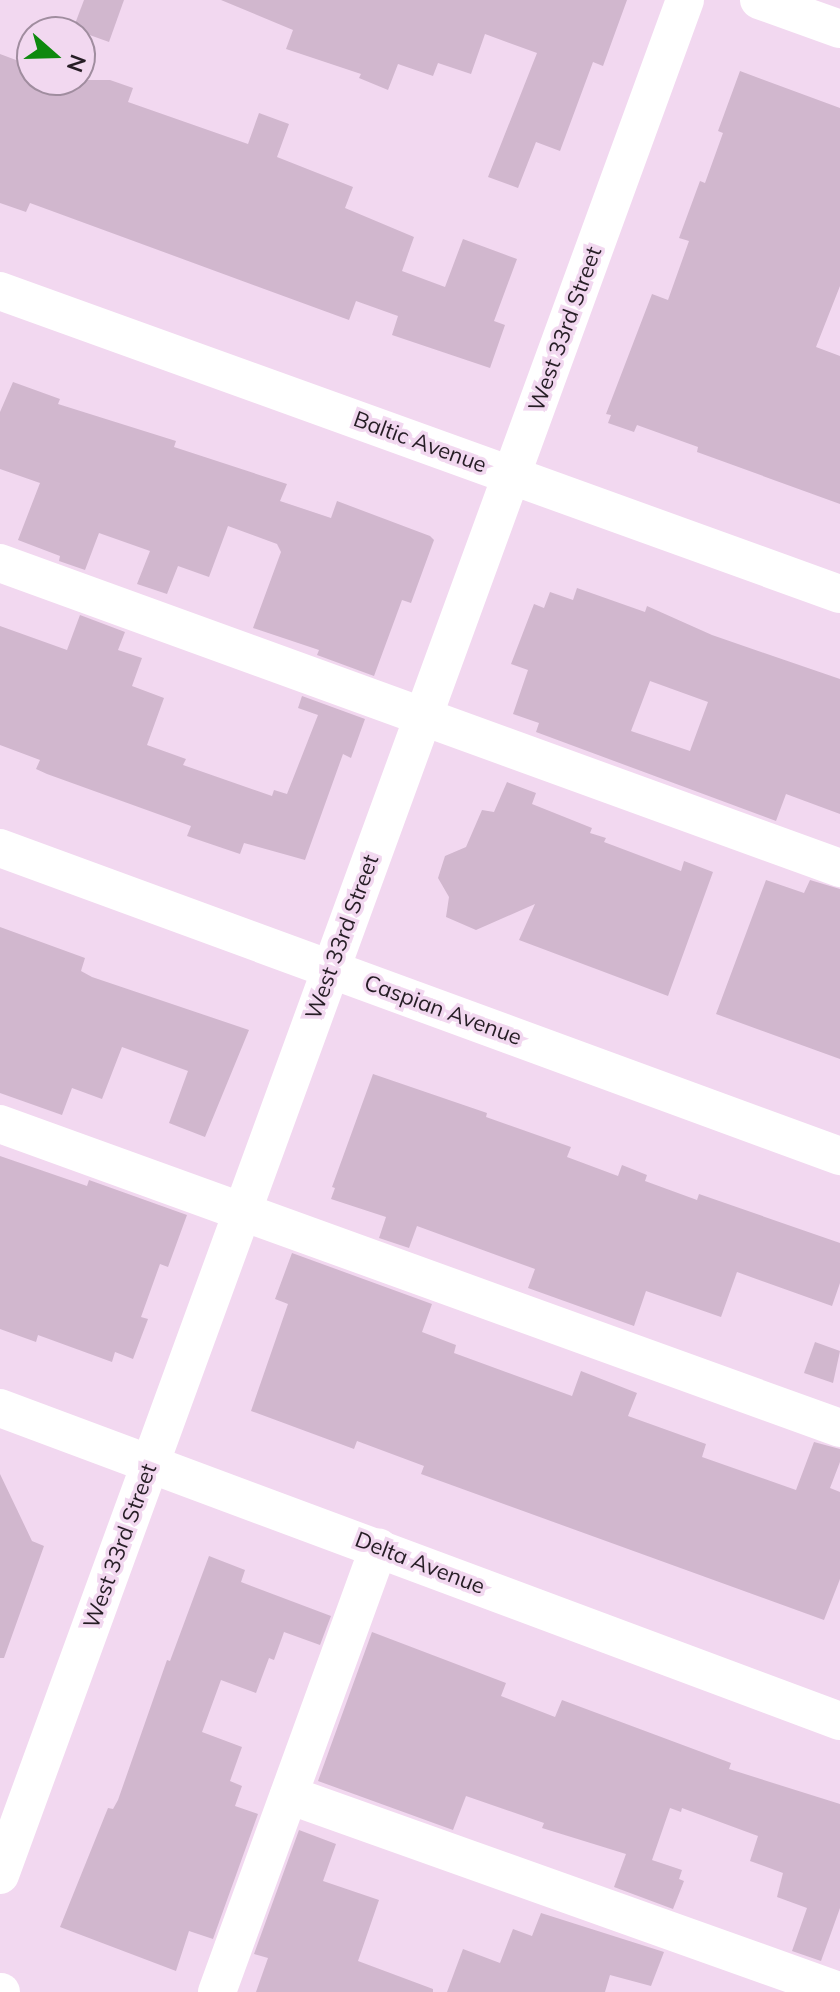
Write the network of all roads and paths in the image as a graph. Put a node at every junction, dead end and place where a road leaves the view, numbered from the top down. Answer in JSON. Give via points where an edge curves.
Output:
{"nodes":[{"id":1,"x":685,"y":0,"type":"edge"},
{"id":2,"x":759,"y":0,"type":"edge"},
{"id":3,"x":840,"y":29,"type":"edge"},
{"id":4,"x":0,"y":291,"type":"edge"},
{"id":5,"x":511,"y":475,"type":"junction"},
{"id":6,"x":0,"y":563,"type":"edge"},
{"id":7,"x":840,"y":594,"type":"edge"},
{"id":8,"x":423,"y":717,"type":"junction"},
{"id":9,"x":0,"y":848,"type":"edge"},
{"id":10,"x":840,"y":868,"type":"edge"},
{"id":11,"x":331,"y":969,"type":"junction"},
{"id":12,"x":0,"y":1124,"type":"edge"},
{"id":13,"x":840,"y":1156,"type":"edge"},
{"id":14,"x":242,"y":1213,"type":"junction"},
{"id":15,"x":0,"y":1408,"type":"edge"},
{"id":16,"x":840,"y":1428,"type":"edge"},
{"id":17,"x":151,"y":1462,"type":"junction"},
{"id":18,"x":379,"y":1548,"type":"junction"},
{"id":19,"x":840,"y":1721,"type":"edge"},
{"id":20,"x":289,"y":1795,"type":"junction"},
{"id":21,"x":0,"y":1875,"type":"edge"},
{"id":22,"x":839,"y":1990,"type":"edge"},
{"id":23,"x":217,"y":1992,"type":"edge"}],
"edges":[{"from":1,"to":5,"type":"street","name":"West 33rd Street"},
{"from":2,"to":3,"type":"street"},
{"from":4,"to":5,"type":"street","name":"Baltic Avenue"},
{"from":5,"to":7,"type":"street","name":"Baltic Avenue"},
{"from":5,"to":8,"type":"street","name":"West 33rd Street"},
{"from":6,"to":8,"type":"street"},
{"from":8,"to":10,"type":"street"},
{"from":8,"to":11,"type":"street","name":"West 33rd Street"},
{"from":9,"to":11,"type":"street","name":"Caspian Avenue"},
{"from":11,"to":13,"type":"street","name":"Caspian Avenue"},
{"from":11,"to":14,"type":"street","name":"West 33rd Street"},
{"from":12,"to":14,"type":"street"},
{"from":14,"to":16,"type":"street"},
{"from":14,"to":17,"type":"street","name":"West 33rd Street"},
{"from":15,"to":17,"type":"street","name":"Delta Avenue"},
{"from":17,"to":18,"type":"street","name":"Delta Avenue"},
{"from":17,"to":21,"type":"street","name":"West 33rd Street"},
{"from":18,"to":19,"type":"street","name":"Delta Avenue"},
{"from":18,"to":20,"type":"street"},
{"from":20,"to":22,"type":"street"},
{"from":20,"to":23,"type":"street"}]}
